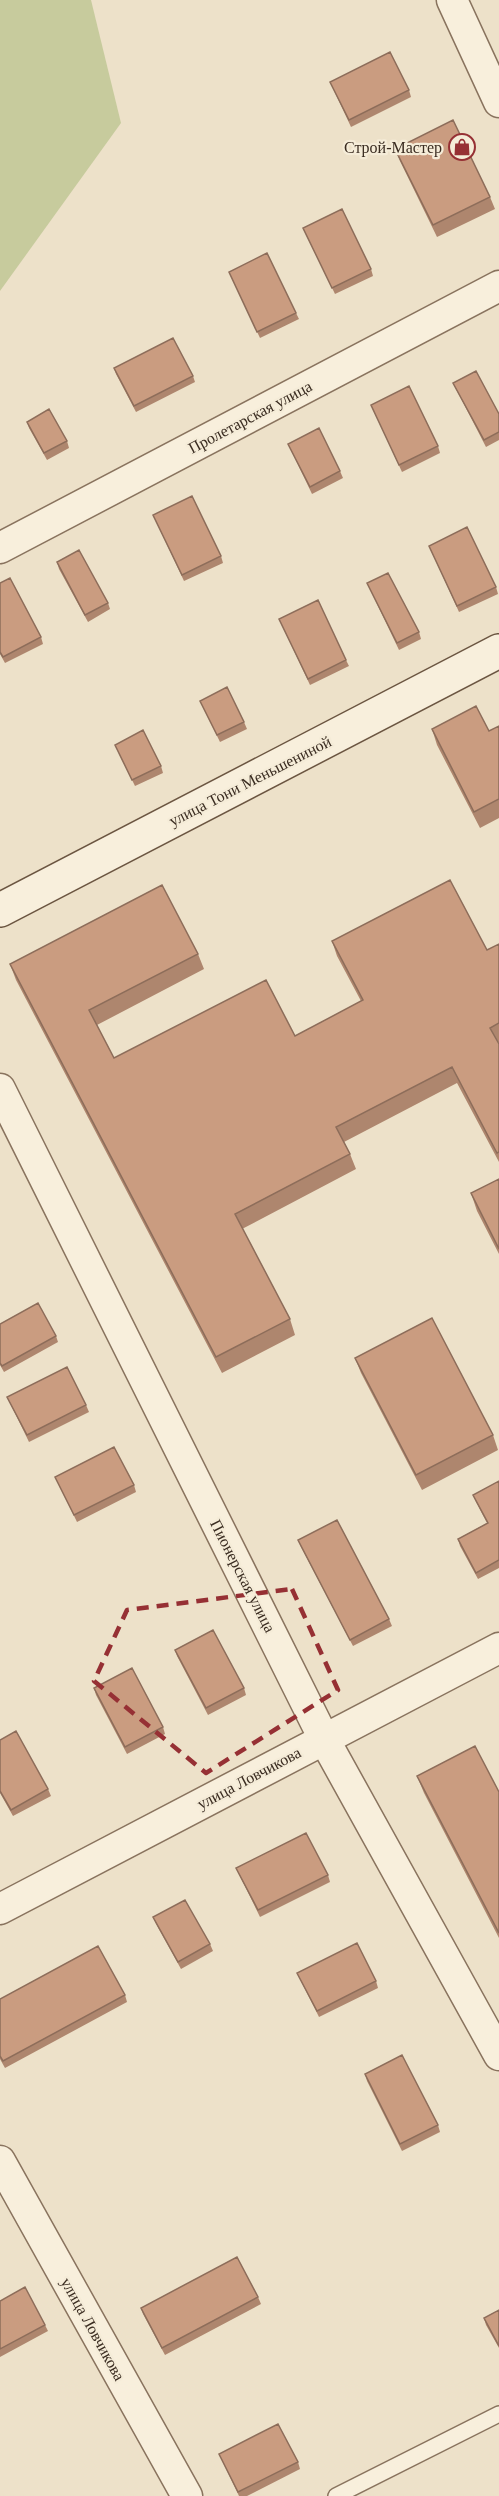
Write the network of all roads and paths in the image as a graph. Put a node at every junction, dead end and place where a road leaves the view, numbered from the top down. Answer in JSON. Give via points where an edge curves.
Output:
{"nodes":[{"id":1,"x":452,"y":0,"type":"edge"},
{"id":2,"x":499,"y":102,"type":"edge"},
{"id":3,"x":499,"y":286,"type":"edge"},
{"id":4,"x":0,"y":548,"type":"edge"},
{"id":5,"x":499,"y":651,"type":"edge"},
{"id":6,"x":0,"y":910,"type":"edge"},
{"id":7,"x":0,"y":1089,"type":"edge"},
{"id":8,"x":499,"y":1648,"type":"edge"},
{"id":9,"x":324,"y":1739,"type":"junction"},
{"id":10,"x":0,"y":1909,"type":"edge"},
{"id":11,"x":495,"y":2038,"type":"edge"},
{"id":12,"x":0,"y":2161,"type":"edge"},
{"id":13,"x":499,"y":2414,"type":"edge"},
{"id":14,"x":187,"y":2496,"type":"edge"},
{"id":15,"x":336,"y":2496,"type":"edge"}],
"edges":[{"from":1,"to":2,"type":"street"},
{"from":3,"to":4,"type":"street","name":"Пролетарская улица"},
{"from":5,"to":6,"type":"street","name":"улица Тони Меньшениной"},
{"from":7,"to":9,"type":"street","name":"Пионерская улица"},
{"from":8,"to":9,"type":"street","name":"улица Ловчикова"},
{"from":9,"to":10,"type":"street","name":"улица Ловчикова"},
{"from":9,"to":11,"type":"street","name":"Пионерская улица"},
{"from":12,"to":14,"type":"street","name":"улица Ловчикова"},
{"from":13,"to":15,"type":"lane"}]}
